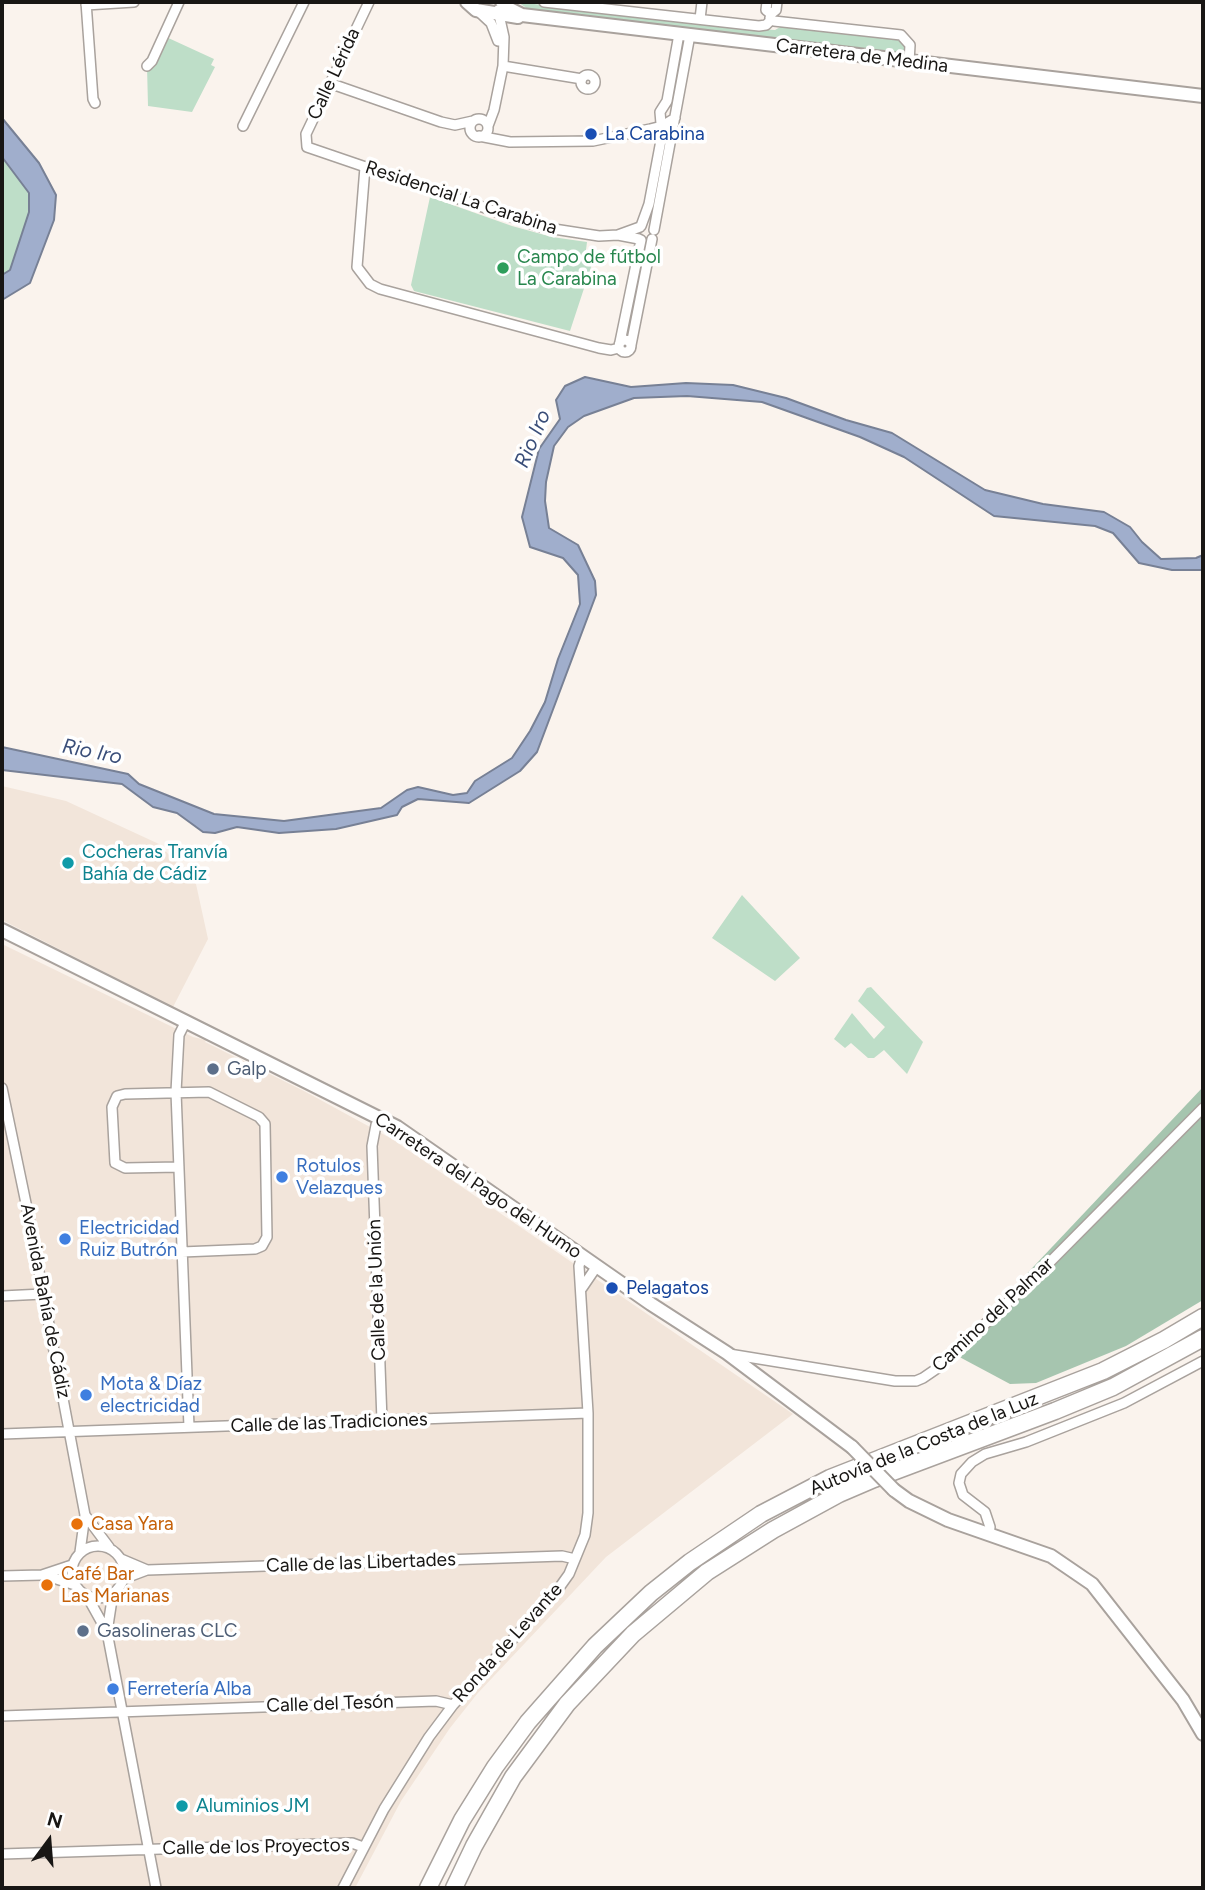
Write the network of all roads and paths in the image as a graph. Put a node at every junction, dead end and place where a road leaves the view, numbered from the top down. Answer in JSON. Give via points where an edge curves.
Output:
{"nodes":[{"id":1,"x":134,"y":2,"type":"edge"},
{"id":2,"x":180,"y":2,"type":"edge"},
{"id":3,"x":304,"y":2,"type":"edge"},
{"id":4,"x":369,"y":2,"type":"edge"},
{"id":5,"x":459,"y":2,"type":"edge"},
{"id":6,"x":550,"y":2,"type":"edge"},
{"id":7,"x":702,"y":2,"type":"edge"},
{"id":8,"x":767,"y":2,"type":"edge"},
{"id":9,"x":777,"y":2,"type":"edge"},
{"id":10,"x":86,"y":4,"type":"edge"},
{"id":11,"x":498,"y":5,"type":"edge"},
{"id":12,"x":474,"y":7,"type":"edge"},
{"id":13,"x":520,"y":16,"type":"junction"},
{"id":14,"x":771,"y":17,"type":"junction"},
{"id":15,"x":700,"y":19,"type":"junction"},
{"id":16,"x":685,"y":35,"type":"junction"},
{"id":17,"x":504,"y":37,"type":"junction"},
{"id":18,"x":503,"y":52,"type":"junction"},
{"id":19,"x":909,"y":62,"type":"junction"},
{"id":20,"x":147,"y":66,"type":"dead end"},
{"id":21,"x":503,"y":66,"type":"junction"},
{"id":22,"x":582,"y":79,"type":"dead end"},
{"id":23,"x":330,"y":83,"type":"junction"},
{"id":24,"x":1203,"y":96,"type":"edge"},
{"id":25,"x":95,"y":103,"type":"dead end"},
{"id":26,"x":494,"y":105,"type":"junction"},
{"id":27,"x":667,"y":116,"type":"junction"},
{"id":28,"x":475,"y":120,"type":"junction"},
{"id":29,"x":441,"y":122,"type":"junction"},
{"id":30,"x":490,"y":122,"type":"junction"},
{"id":31,"x":243,"y":126,"type":"dead end"},
{"id":32,"x":645,"y":129,"type":"junction"},
{"id":33,"x":478,"y":136,"type":"junction"},
{"id":34,"x":517,"y":141,"type":"junction"},
{"id":35,"x":660,"y":146,"type":"junction"},
{"id":36,"x":307,"y":147,"type":"joint"},
{"id":37,"x":365,"y":167,"type":"junction"},
{"id":38,"x":640,"y":226,"type":"junction"},
{"id":39,"x":618,"y":235,"type":"junction"},
{"id":40,"x":653,"y":235,"type":"junction"},
{"id":41,"x":640,"y":240,"type":"junction"},
{"id":42,"x":620,"y":345,"type":"junction"},
{"id":43,"x":2,"y":930,"type":"edge"},
{"id":44,"x":186,"y":1021,"type":"junction"},
{"id":45,"x":2,"y":1088,"type":"edge"},
{"id":46,"x":176,"y":1092,"type":"junction"},
{"id":47,"x":1203,"y":1108,"type":"edge"},
{"id":48,"x":380,"y":1118,"type":"junction"},
{"id":49,"x":180,"y":1167,"type":"junction"},
{"id":50,"x":182,"y":1252,"type":"junction"},
{"id":51,"x":580,"y":1261,"type":"junction"},
{"id":52,"x":594,"y":1270,"type":"junction"},
{"id":53,"x":582,"y":1288,"type":"junction"},
{"id":54,"x":43,"y":1294,"type":"junction"},
{"id":55,"x":2,"y":1296,"type":"edge"},
{"id":56,"x":1203,"y":1317,"type":"edge"},
{"id":57,"x":1203,"y":1338,"type":"edge"},
{"id":58,"x":727,"y":1353,"type":"junction"},
{"id":59,"x":1203,"y":1361,"type":"edge"},
{"id":60,"x":588,"y":1413,"type":"junction"},
{"id":61,"x":382,"y":1421,"type":"junction"},
{"id":62,"x":189,"y":1427,"type":"junction"},
{"id":63,"x":70,"y":1432,"type":"junction"},
{"id":64,"x":2,"y":1434,"type":"edge"},
{"id":65,"x":85,"y":1515,"type":"junction"},
{"id":66,"x":989,"y":1534,"type":"junction"},
{"id":67,"x":111,"y":1549,"type":"junction"},
{"id":68,"x":80,"y":1552,"type":"junction"},
{"id":69,"x":121,"y":1559,"type":"junction"},
{"id":70,"x":575,"y":1559,"type":"junction"},
{"id":71,"x":72,"y":1565,"type":"junction"},
{"id":72,"x":147,"y":1570,"type":"junction"},
{"id":73,"x":42,"y":1575,"type":"junction"},
{"id":74,"x":2,"y":1576,"type":"edge"},
{"id":75,"x":123,"y":1579,"type":"junction"},
{"id":76,"x":75,"y":1585,"type":"junction"},
{"id":77,"x":113,"y":1593,"type":"junction"},
{"id":78,"x":87,"y":1596,"type":"junction"},
{"id":79,"x":107,"y":1632,"type":"junction"},
{"id":80,"x":453,"y":1705,"type":"junction"},
{"id":81,"x":123,"y":1712,"type":"junction"},
{"id":82,"x":2,"y":1716,"type":"edge"},
{"id":83,"x":1203,"y":1734,"type":"edge"},
{"id":84,"x":363,"y":1847,"type":"junction"},
{"id":85,"x":149,"y":1849,"type":"junction"},
{"id":86,"x":2,"y":1854,"type":"edge"},
{"id":87,"x":156,"y":1888,"type":"edge"},
{"id":88,"x":343,"y":1888,"type":"edge"},
{"id":89,"x":428,"y":1888,"type":"edge"},
{"id":90,"x":454,"y":1888,"type":"edge"}],
"edges":[{"from":1,"to":10,"type":"street"},
{"from":2,"to":20,"type":"street"},
{"from":3,"to":31,"type":"street"},
{"from":4,"to":23,"type":"street","name":"Calle Lérida"},
{"from":5,"to":12,"type":"street"},
{"from":6,"to":15,"type":"street"},
{"from":7,"to":15,"type":"street"},
{"from":8,"to":14,"type":"street"},
{"from":9,"to":14,"type":"street"},
{"from":10,"to":25,"type":"street"},
{"from":11,"to":12,"type":"street","name":"Carretera de Medina"},
{"from":11,"to":13,"type":"street","name":"Carretera de Medina"},
{"from":11,"to":17,"type":"street"},
{"from":12,"to":18,"type":"street","via":[[491,23]]},
{"from":13,"to":16,"type":"street","name":"Carretera de Medina"},
{"from":13,"to":17,"type":"street","via":[[507,26]]},
{"from":14,"to":15,"type":"street","via":[[763,26]]},
{"from":14,"to":19,"type":"street","via":[[896,33],[908,41]]},
{"from":16,"to":19,"type":"street","name":"Carretera de Medina"},
{"from":16,"to":27,"type":"street"},
{"from":17,"to":18,"type":"street"},
{"from":18,"to":21,"type":"street"},
{"from":19,"to":24,"type":"street","name":"Carretera de Medina"},
{"from":21,"to":22,"type":"street"},
{"from":21,"to":26,"type":"street"},
{"from":23,"to":29,"type":"street"},
{"from":23,"to":36,"type":"street","name":"Calle Lérida","via":[[306,134]]},
{"from":26,"to":28,"type":"street"},
{"from":26,"to":30,"type":"street"},
{"from":27,"to":32,"type":"street"},
{"from":27,"to":35,"type":"street"},
{"from":27,"to":40,"type":"street"},
{"from":28,"to":29,"type":"street","via":[[456,125]]},
{"from":28,"to":30,"type":"street"},
{"from":28,"to":33,"type":"street","via":[[470,129]]},
{"from":29,"to":33,"type":"street"},
{"from":30,"to":33,"type":"street","via":[[487,132]]},
{"from":30,"to":34,"type":"street","via":[[498,132]]},
{"from":32,"to":34,"type":"street","via":[[593,141]]},
{"from":32,"to":35,"type":"street"},
{"from":33,"to":34,"type":"street"},
{"from":35,"to":38,"type":"street"},
{"from":36,"to":37,"type":"street","name":"Residencial La Carabina"},
{"from":37,"to":39,"type":"street","name":"Residencial La Carabina","via":[[541,228]]},
{"from":37,"to":42,"type":"street","via":[[357,267],[370,284],[599,348],[611,350]]},
{"from":38,"to":39,"type":"street","name":"Residencial La Carabina"},
{"from":38,"to":40,"type":"street","via":[[648,225]]},
{"from":38,"to":41,"type":"street"},
{"from":39,"to":41,"type":"street","name":"Residencial La Carabina"},
{"from":40,"to":41,"type":"street","via":[[646,242]]},
{"from":40,"to":42,"type":"street","via":[[631,345],[627,352]]},
{"from":41,"to":42,"type":"street"},
{"from":43,"to":44,"type":"street","name":"Carretera del Pago del Humo"},
{"from":44,"to":46,"type":"street","via":[[179,1035]]},
{"from":44,"to":48,"type":"street","name":"Carretera del Pago del Humo"},
{"from":45,"to":54,"type":"street","name":"Avenida Bahía de Cádiz"},
{"from":46,"to":49,"type":"street"},
{"from":46,"to":49,"type":"street","via":[[121,1094],[112,1107],[115,1163],[125,1168]]},
{"from":46,"to":50,"type":"street","via":[[209,1092],[259,1117],[266,1129],[267,1237],[262,1246]]},
{"from":47,"to":58,"type":"street","name":"Camino del Palmar","via":[[1056,1256],[923,1378],[895,1381]]},
{"from":48,"to":51,"type":"street","name":"Carretera del Pago del Humo"},
{"from":48,"to":61,"type":"street","name":"Calle de la Unión","via":[[372,1146]]},
{"from":49,"to":50,"type":"street"},
{"from":50,"to":62,"type":"street"},
{"from":51,"to":52,"type":"street","name":"Carretera del Pago del Humo"},
{"from":51,"to":53,"type":"street","name":"Ronda de Levante"},
{"from":52,"to":53,"type":"street"},
{"from":52,"to":58,"type":"street","name":"Carretera del Pago del Humo"},
{"from":53,"to":60,"type":"street","name":"Ronda de Levante"},
{"from":54,"to":55,"type":"street"},
{"from":54,"to":63,"type":"street","name":"Avenida Bahía de Cádiz"},
{"from":56,"to":89,"type":"highway","name":"Autovía de la Costa de la Luz","via":[[1103,1371],[830,1478],[761,1514],[690,1562],[595,1646],[528,1722],[463,1820]]},
{"from":57,"to":90,"type":"highway","name":"Autovía de la Costa de la Luz","via":[[1113,1387],[839,1494],[707,1572],[633,1634],[567,1704],[513,1777]]},
{"from":58,"to":66,"type":"street","name":"Carretera del Pago del Humo","bridge":true,"via":[[852,1447],[894,1490],[925,1510]]},
{"from":59,"to":66,"type":"street","via":[[1124,1403],[972,1462],[959,1483],[963,1494],[985,1512]]},
{"from":60,"to":61,"type":"street","name":"Calle de las Tradiciones"},
{"from":60,"to":70,"type":"street","name":"Ronda de Levante","via":[[588,1513]]},
{"from":61,"to":62,"type":"street","name":"Calle de las Tradiciones"},
{"from":62,"to":63,"type":"street","name":"Calle de las Tradiciones"},
{"from":63,"to":64,"type":"street","name":"Calle de las Tradiciones"},
{"from":63,"to":65,"type":"street","name":"Avenida Bahía de Cádiz"},
{"from":65,"to":67,"type":"street","name":"Avenida Bahía de Cádiz"},
{"from":65,"to":68,"type":"street","name":"Avenida Bahía de Cádiz"},
{"from":66,"to":83,"type":"street","via":[[1051,1556],[1099,1589]]},
{"from":67,"to":68,"type":"street","via":[[95,1545]]},
{"from":67,"to":69,"type":"street"},
{"from":68,"to":71,"type":"street"},
{"from":69,"to":72,"type":"street","name":"Calle de las Libertades"},
{"from":69,"to":75,"type":"street"},
{"from":70,"to":72,"type":"street","name":"Calle de las Libertades"},
{"from":70,"to":80,"type":"street","name":"Ronda de Levante","via":[[559,1588]]},
{"from":71,"to":73,"type":"street"},
{"from":71,"to":76,"type":"street"},
{"from":72,"to":75,"type":"street","name":"Calle de las Libertades"},
{"from":73,"to":74,"type":"street"},
{"from":73,"to":76,"type":"street"},
{"from":75,"to":77,"type":"street"},
{"from":76,"to":78,"type":"street"},
{"from":77,"to":78,"type":"street"},
{"from":77,"to":79,"type":"street"},
{"from":78,"to":79,"type":"street"},
{"from":79,"to":81,"type":"street"},
{"from":80,"to":81,"type":"street","name":"Calle del Tesón","via":[[436,1700]]},
{"from":80,"to":84,"type":"street","name":"Ronda de Levante"},
{"from":81,"to":82,"type":"street","name":"Calle del Tesón"},
{"from":81,"to":85,"type":"street"},
{"from":84,"to":85,"type":"street","name":"Calle de los Proyectos","via":[[352,1843]]},
{"from":84,"to":88,"type":"street","name":"Ronda de Levante"},
{"from":85,"to":86,"type":"street","name":"Calle de los Proyectos"},
{"from":85,"to":87,"type":"street"}]}
